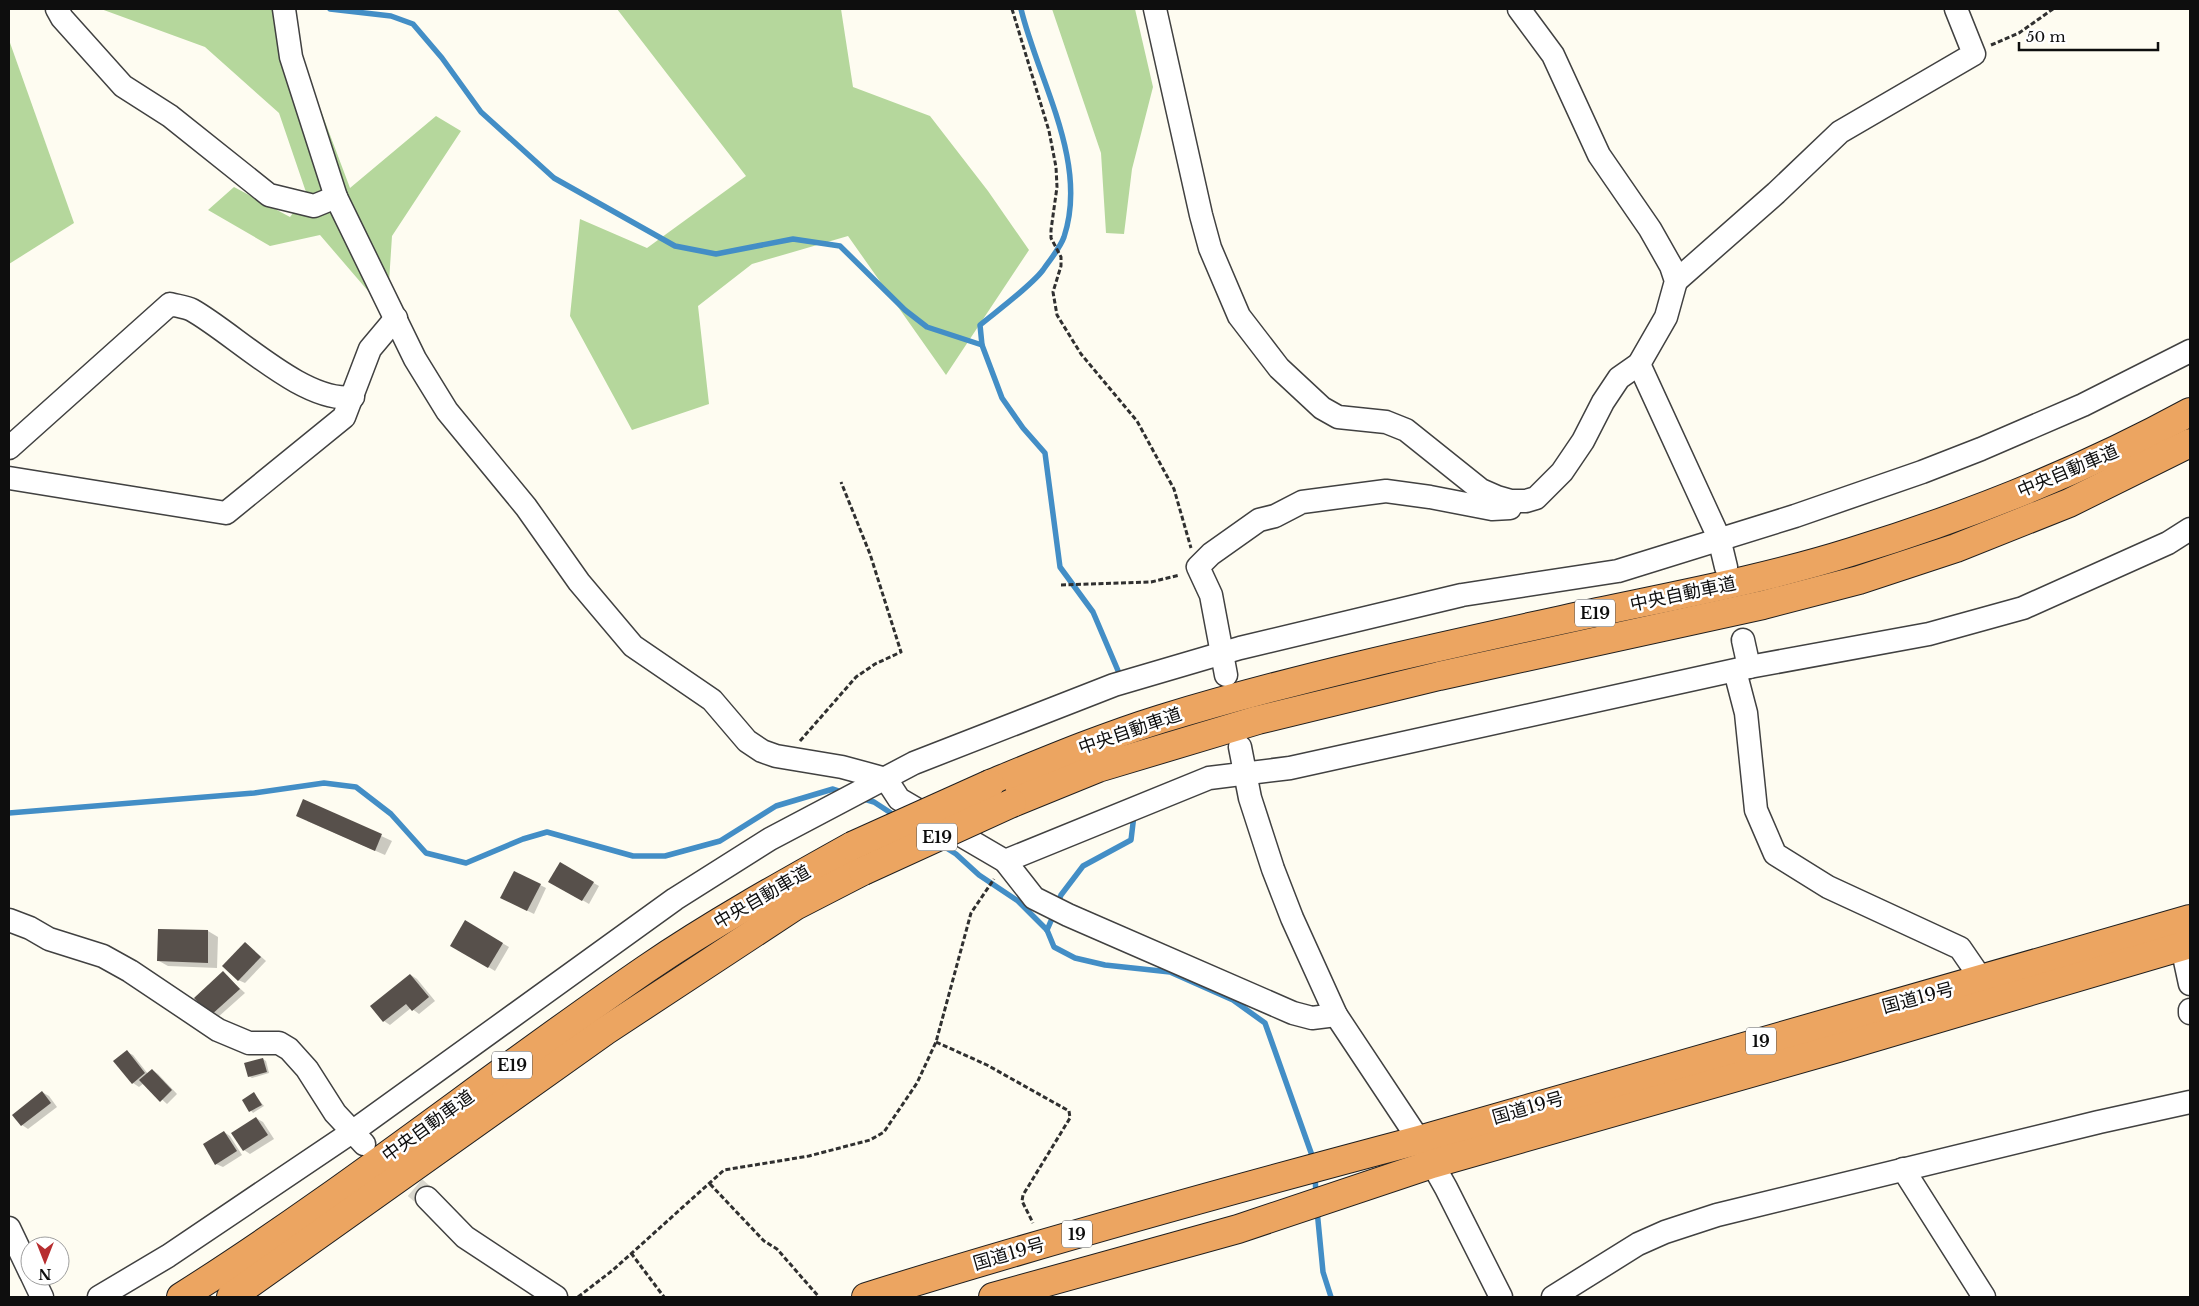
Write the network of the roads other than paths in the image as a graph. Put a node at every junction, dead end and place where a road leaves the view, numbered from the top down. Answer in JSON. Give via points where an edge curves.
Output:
{"nodes":[{"id":1,"x":57,"y":9,"type":"edge"},
{"id":2,"x":284,"y":9,"type":"edge"},
{"id":3,"x":1155,"y":9,"type":"edge"},
{"id":4,"x":1519,"y":9,"type":"edge"},
{"id":5,"x":1956,"y":9,"type":"edge"},
{"id":6,"x":336,"y":197,"type":"junction"},
{"id":7,"x":1676,"y":281,"type":"junction"},
{"id":8,"x":396,"y":318,"type":"junction"},
{"id":9,"x":2190,"y":351,"type":"edge"},
{"id":10,"x":1639,"y":364,"type":"junction"},
{"id":11,"x":353,"y":397,"type":"junction"},
{"id":12,"x":2190,"y":412,"type":"edge"},
{"id":13,"x":2190,"y":443,"type":"edge"},
{"id":14,"x":9,"y":448,"type":"edge"},
{"id":15,"x":9,"y":478,"type":"edge"},
{"id":16,"x":1526,"y":501,"type":"junction"},
{"id":17,"x":2190,"y":529,"type":"edge"},
{"id":18,"x":1718,"y":538,"type":"junction"},
{"id":19,"x":1726,"y":567,"type":"dead end"},
{"id":20,"x":1743,"y":640,"type":"dead end"},
{"id":21,"x":1225,"y":664,"type":"junction"},
{"id":22,"x":1742,"y":669,"type":"junction"},
{"id":23,"x":1240,"y":747,"type":"dead end"},
{"id":24,"x":1244,"y":772,"type":"junction"},
{"id":25,"x":880,"y":782,"type":"junction"},
{"id":26,"x":858,"y":858,"type":"junction"},
{"id":27,"x":1000,"y":869,"type":"junction"},
{"id":28,"x":2190,"y":919,"type":"edge"},
{"id":29,"x":9,"y":920,"type":"edge"},
{"id":30,"x":2186,"y":945,"type":"edge"},
{"id":31,"x":1982,"y":980,"type":"junction"},
{"id":32,"x":2190,"y":984,"type":"edge"},
{"id":33,"x":1336,"y":1015,"type":"junction"},
{"id":34,"x":2190,"y":1102,"type":"edge"},
{"id":35,"x":358,"y":1138,"type":"junction"},
{"id":36,"x":1419,"y":1140,"type":"junction"},
{"id":37,"x":1432,"y":1164,"type":"junction"},
{"id":38,"x":1903,"y":1169,"type":"junction"},
{"id":39,"x":427,"y":1198,"type":"tunnel mouth"},
{"id":40,"x":9,"y":1228,"type":"edge"},
{"id":41,"x":20,"y":1251,"type":"edge"},
{"id":42,"x":99,"y":1297,"type":"edge"},
{"id":43,"x":181,"y":1297,"type":"edge"},
{"id":44,"x":231,"y":1297,"type":"edge"},
{"id":45,"x":556,"y":1297,"type":"edge"},
{"id":46,"x":866,"y":1297,"type":"edge"},
{"id":47,"x":993,"y":1297,"type":"edge"},
{"id":48,"x":1501,"y":1297,"type":"edge"},
{"id":49,"x":1553,"y":1297,"type":"edge"},
{"id":50,"x":1984,"y":1297,"type":"edge"}],
"edges":[{"from":1,"to":6,"type":"street","via":[[123,86],[170,116],[269,195],[314,206]]},
{"from":2,"to":6,"type":"street","via":[[291,56]]},
{"from":3,"to":16,"type":"street","via":[[1210,248],[1240,316],[1279,368],[1322,408],[1338,417],[1386,422],[1406,430],[1481,490],[1512,501]]},
{"from":4,"to":7,"type":"street","via":[[1553,55],[1600,155],[1650,229]]},
{"from":5,"to":7,"type":"street","via":[[1974,54],[1840,132]]},
{"from":6,"to":8,"type":"street"},
{"from":7,"to":10,"type":"street","via":[[1666,317]]},
{"from":8,"to":11,"type":"street","via":[[370,350]]},
{"from":8,"to":25,"type":"street","via":[[415,359],[447,411],[526,507],[578,582],[633,646],[712,700],[747,741],[762,751],[792,760],[842,767]]},
{"from":9,"to":18,"type":"street","via":[[2083,405],[1922,472],[1795,516]]},
{"from":10,"to":16,"type":"street","via":[[1619,378],[1562,472],[1536,498]]},
{"from":10,"to":18,"type":"street"},
{"from":11,"to":14,"type":"street","via":[[330,397],[286,375],[191,309],[170,304]]},
{"from":11,"to":15,"type":"street","via":[[344,416],[226,513]]},
{"from":12,"to":26,"type":"highway","name":"中央自動車道","number":"E19","bridge":true,"via":[[2058,479],[1850,552],[1757,578],[1439,646],[1159,719],[990,784]]},
{"from":13,"to":26,"type":"highway","name":"中央自動車道","number":"E19","bridge":true,"via":[[2069,503],[1956,548],[1859,580],[1258,720],[1098,768]]},
{"from":16,"to":21,"type":"street","via":[[1520,507],[1492,509],[1386,491],[1302,502],[1259,520],[1198,567],[1211,596]]},
{"from":17,"to":22,"type":"street","via":[[2168,543],[2024,608],[1929,634]]},
{"from":18,"to":19,"type":"street"},
{"from":18,"to":21,"type":"street","via":[[1618,571],[1462,595]]},
{"from":20,"to":22,"type":"street"},
{"from":21,"to":25,"type":"street","via":[[1114,685],[914,763]]},
{"from":22,"to":24,"type":"street","via":[[1290,768]]},
{"from":22,"to":31,"type":"street","via":[[1756,810],[1776,854],[1828,888],[1960,948]]},
{"from":23,"to":24,"type":"street"},
{"from":24,"to":27,"type":"street","via":[[1209,778]]},
{"from":24,"to":33,"type":"street","via":[[1273,869]]},
{"from":25,"to":27,"type":"street","via":[[899,799]]},
{"from":25,"to":35,"type":"street","via":[[770,839],[675,899]]},
{"from":26,"to":43,"type":"highway","name":"中央自動車道","number":"E19","via":[[710,927],[646,969],[287,1227]]},
{"from":26,"to":44,"type":"highway","name":"中央自動車道","number":"E19","via":[[796,906],[605,1031]]},
{"from":27,"to":33,"type":"street","via":[[1034,898],[1068,915],[1293,1013],[1312,1018]]},
{"from":28,"to":31,"type":"highway","name":"国道19号","number":"19"},
{"from":29,"to":35,"type":"street","via":[[49,939],[103,956],[218,1030],[249,1043],[279,1043],[289,1049],[307,1069],[335,1113]]},
{"from":30,"to":32,"type":"street"},
{"from":30,"to":37,"type":"highway","name":"国道19号","number":"19"},
{"from":31,"to":36,"type":"highway","name":"国道19号","number":"19","via":[[1704,1056]]},
{"from":33,"to":36,"type":"street"},
{"from":34,"to":38,"type":"street"},
{"from":35,"to":42,"type":"street"},
{"from":36,"to":37,"type":"street"},
{"from":36,"to":46,"type":"highway","name":"国道19号","number":"19","via":[[1289,1174]]},
{"from":37,"to":47,"type":"highway","name":"国道19号","number":"19","via":[[1238,1229]]},
{"from":37,"to":48,"type":"street"},
{"from":38,"to":49,"type":"street","via":[[1717,1215],[1666,1232],[1638,1244]]},
{"from":38,"to":50,"type":"street"},
{"from":39,"to":45,"type":"street","via":[[465,1237]]},
{"from":40,"to":41,"type":"street"}]}
